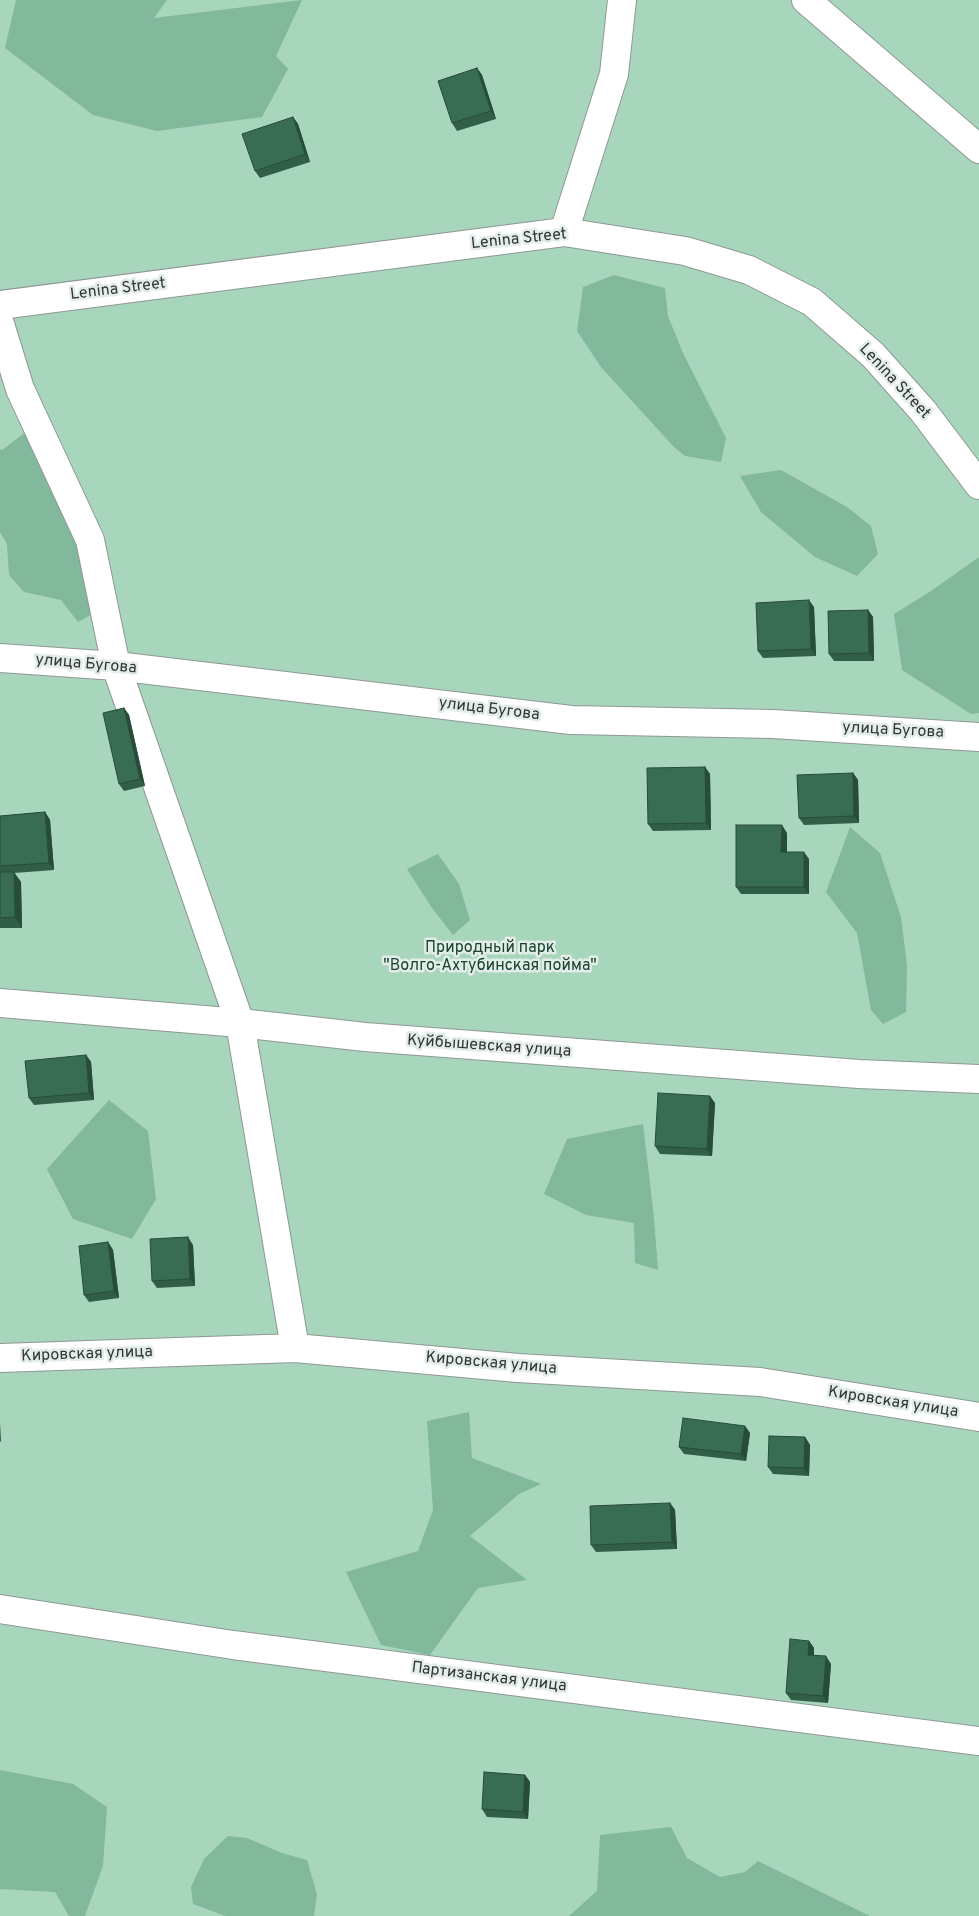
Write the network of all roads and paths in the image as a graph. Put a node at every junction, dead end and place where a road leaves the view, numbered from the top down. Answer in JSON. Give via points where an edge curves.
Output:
{"nodes":[{"id":1,"x":622,"y":0,"type":"edge"},
{"id":2,"x":806,"y":0,"type":"edge"},
{"id":3,"x":979,"y":149,"type":"edge"},
{"id":4,"x":564,"y":232,"type":"junction"},
{"id":5,"x":0,"y":305,"type":"edge"},
{"id":6,"x":0,"y":324,"type":"edge"},
{"id":7,"x":979,"y":485,"type":"edge"},
{"id":8,"x":0,"y":658,"type":"edge"},
{"id":9,"x":116,"y":666,"type":"junction"},
{"id":10,"x":979,"y":737,"type":"edge"},
{"id":11,"x":0,"y":1003,"type":"edge"},
{"id":12,"x":240,"y":1023,"type":"junction"},
{"id":13,"x":979,"y":1078,"type":"edge"},
{"id":14,"x":295,"y":1348,"type":"junction"},
{"id":15,"x":0,"y":1358,"type":"edge"},
{"id":16,"x":979,"y":1417,"type":"edge"},
{"id":17,"x":0,"y":1609,"type":"edge"},
{"id":18,"x":979,"y":1741,"type":"edge"}],
"edges":[{"from":1,"to":4,"type":"street","via":[[614,74]]},
{"from":2,"to":3,"type":"street"},
{"from":4,"to":5,"type":"street","name":"Lenina Street"},
{"from":4,"to":7,"type":"street","name":"Lenina Street","via":[[685,251],[749,270],[812,302],[873,355],[923,411]]},
{"from":6,"to":9,"type":"street","via":[[20,389],[90,540]]},
{"from":8,"to":9,"type":"street","name":"улица Бугова"},
{"from":9,"to":10,"type":"street","name":"улица Бугова","via":[[571,720],[773,724]]},
{"from":9,"to":12,"type":"street"},
{"from":11,"to":12,"type":"street","name":"Куйбышевская улица"},
{"from":12,"to":13,"type":"street","name":"Куйбышевская улица","via":[[365,1037],[859,1074]]},
{"from":12,"to":14,"type":"street"},
{"from":14,"to":15,"type":"street","name":"Кировская улица"},
{"from":14,"to":16,"type":"street","name":"Кировская улица","via":[[518,1368],[760,1382]]},
{"from":17,"to":18,"type":"street","name":"Партизанская улица","via":[[233,1645]]}]}
